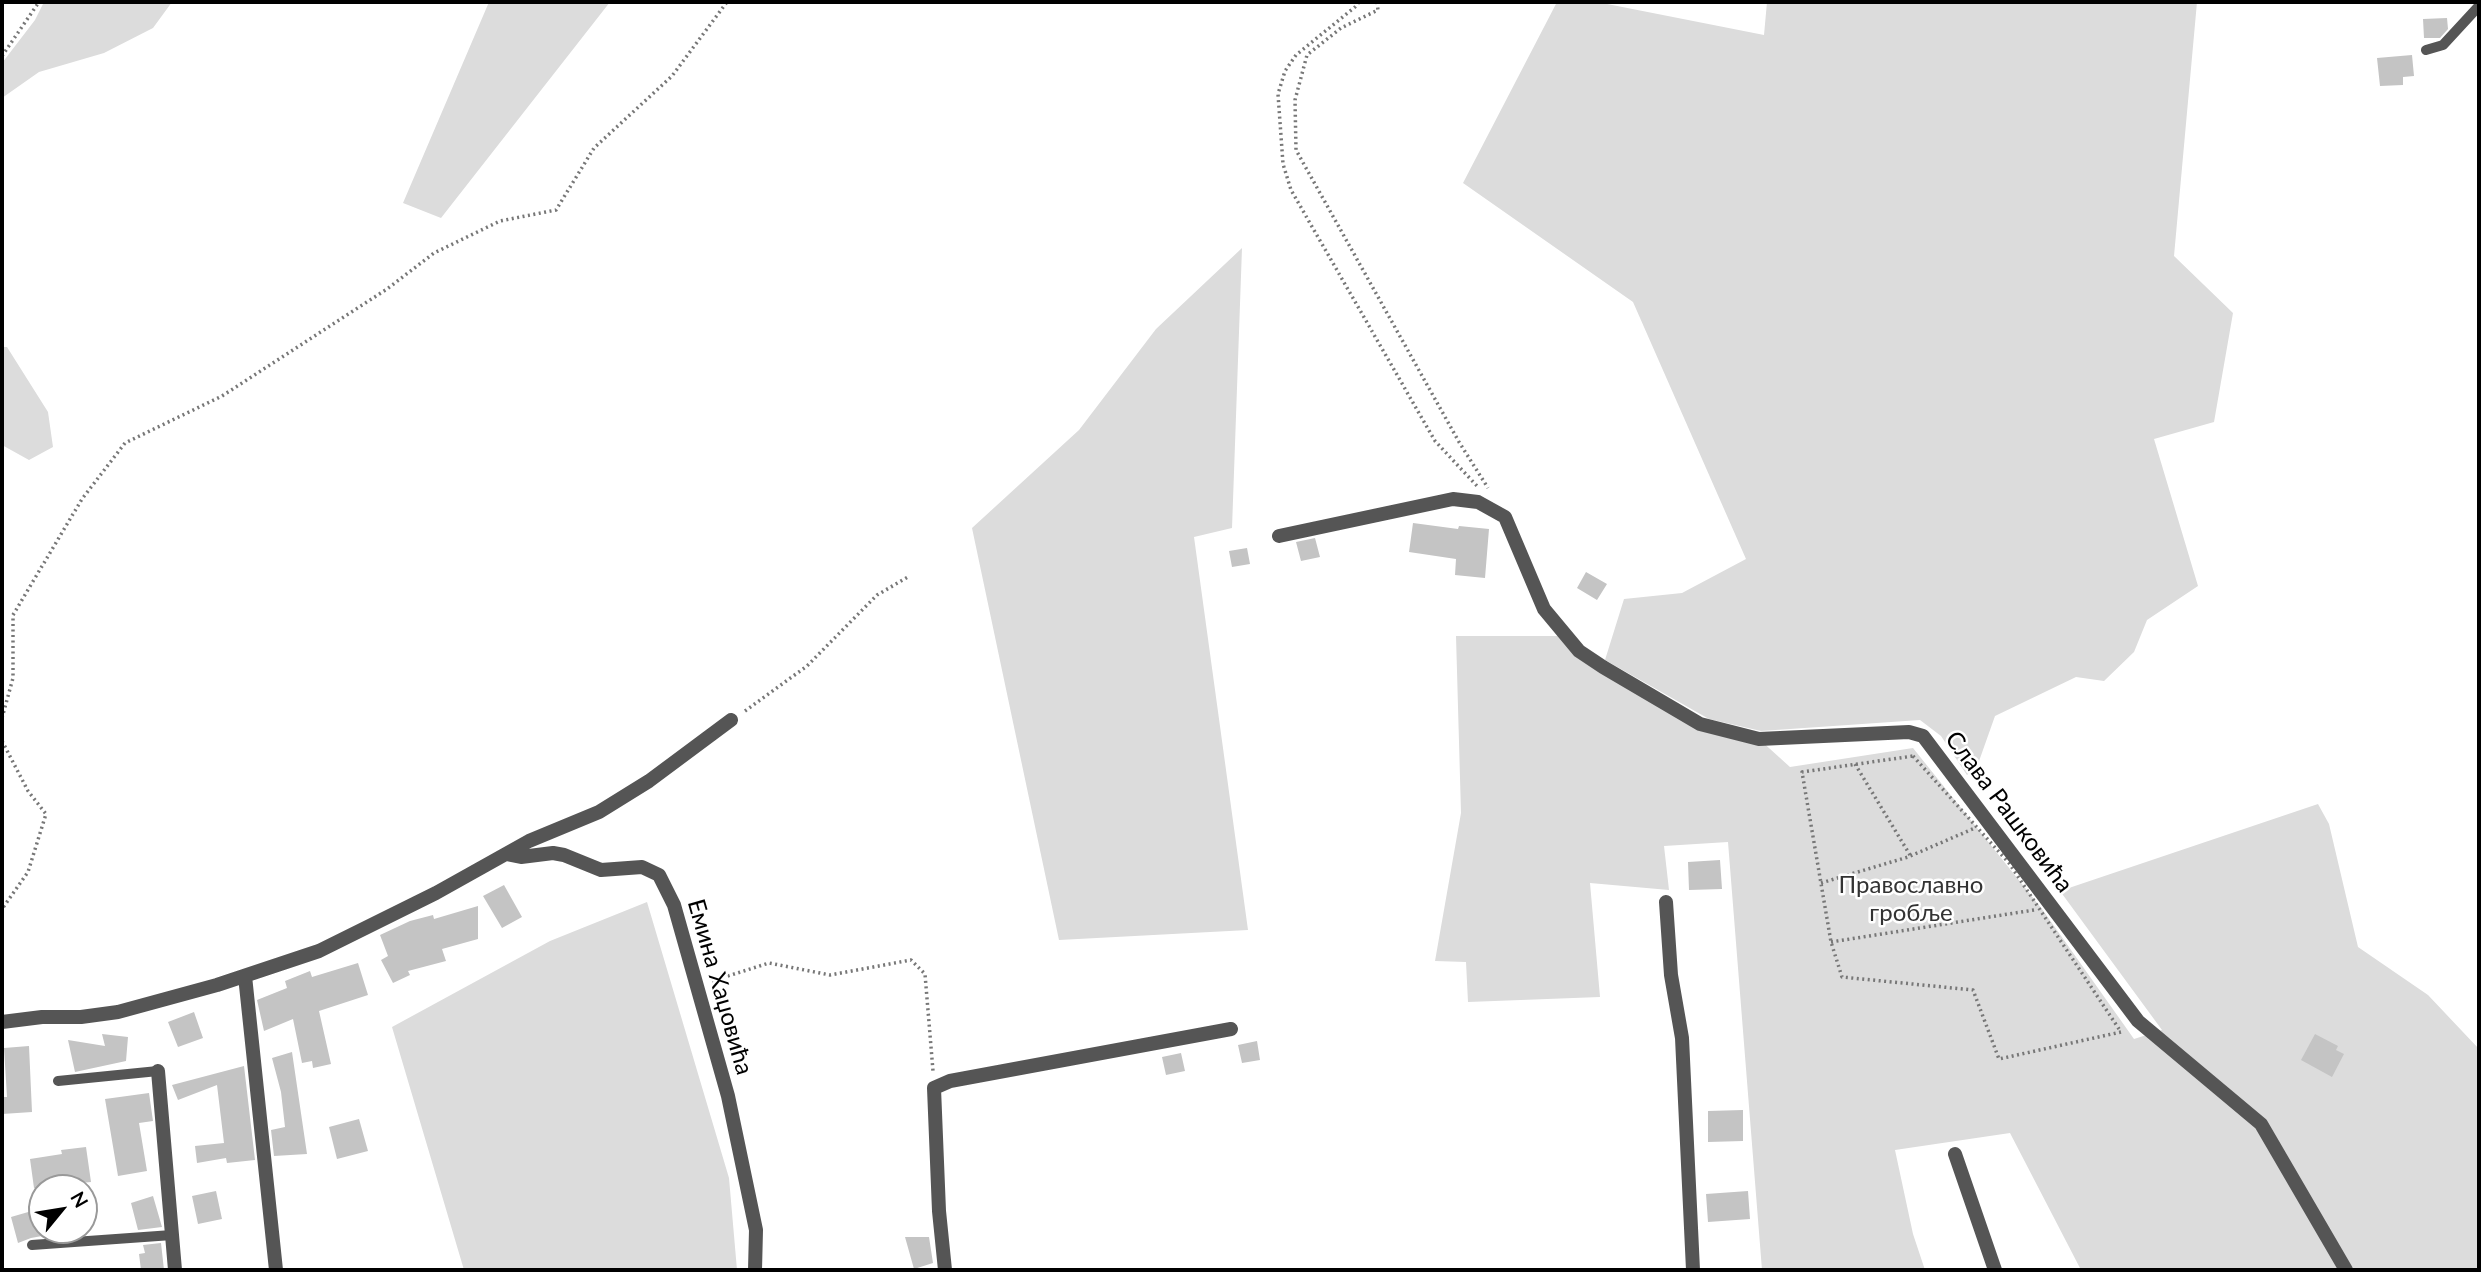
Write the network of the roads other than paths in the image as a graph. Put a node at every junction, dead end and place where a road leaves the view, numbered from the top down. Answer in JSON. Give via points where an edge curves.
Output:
{"nodes":[{"id":1,"x":2479,"y":6,"type":"edge"},
{"id":2,"x":2426,"y":50,"type":"dead end"},
{"id":3,"x":1279,"y":536,"type":"dead end"},
{"id":4,"x":731,"y":720,"type":"road end"},
{"id":5,"x":506,"y":854,"type":"junction"},
{"id":6,"x":1666,"y":902,"type":"dead end"},
{"id":7,"x":246,"y":976,"type":"junction"},
{"id":8,"x":2,"y":1022,"type":"edge"},
{"id":9,"x":1231,"y":1029,"type":"dead end"},
{"id":10,"x":158,"y":1071,"type":"joint"},
{"id":11,"x":58,"y":1081,"type":"dead end"},
{"id":12,"x":1955,"y":1154,"type":"dead end"},
{"id":13,"x":172,"y":1235,"type":"junction"},
{"id":14,"x":32,"y":1245,"type":"dead end"},
{"id":15,"x":175,"y":1270,"type":"edge"},
{"id":16,"x":276,"y":1270,"type":"edge"},
{"id":17,"x":755,"y":1270,"type":"edge"},
{"id":18,"x":945,"y":1270,"type":"edge"},
{"id":19,"x":1693,"y":1270,"type":"edge"},
{"id":20,"x":1995,"y":1270,"type":"edge"},
{"id":21,"x":2346,"y":1270,"type":"edge"}],
"edges":[{"from":1,"to":2,"type":"lane","via":[[2443,44]]},
{"from":3,"to":21,"type":"street","name":"Слава Рашковића","via":[[1453,499],[1478,502],[1505,517],[1544,609],[1579,651],[1700,724],[1759,739],[1909,732],[1923,736],[2138,1021],[2261,1124]]},
{"from":4,"to":5,"type":"street","name":"Емина Хаџовића","via":[[599,812]]},
{"from":5,"to":7,"type":"street","name":"Емина Хаџовића","via":[[334,944]]},
{"from":5,"to":17,"type":"street","name":"Емина Хаџовића","via":[[552,853],[601,870],[642,867],[659,875],[674,905],[728,1096],[756,1230]]},
{"from":6,"to":19,"type":"street","via":[[1671,975],[1682,1038]]},
{"from":7,"to":8,"type":"street","name":"Емина Хаџовића","via":[[118,1012]]},
{"from":7,"to":16,"type":"street"},
{"from":9,"to":18,"type":"street","via":[[934,1088]]},
{"from":10,"to":11,"type":"lane"},
{"from":10,"to":13,"type":"street"},
{"from":12,"to":20,"type":"street"},
{"from":13,"to":14,"type":"lane"},
{"from":13,"to":15,"type":"street"}]}
